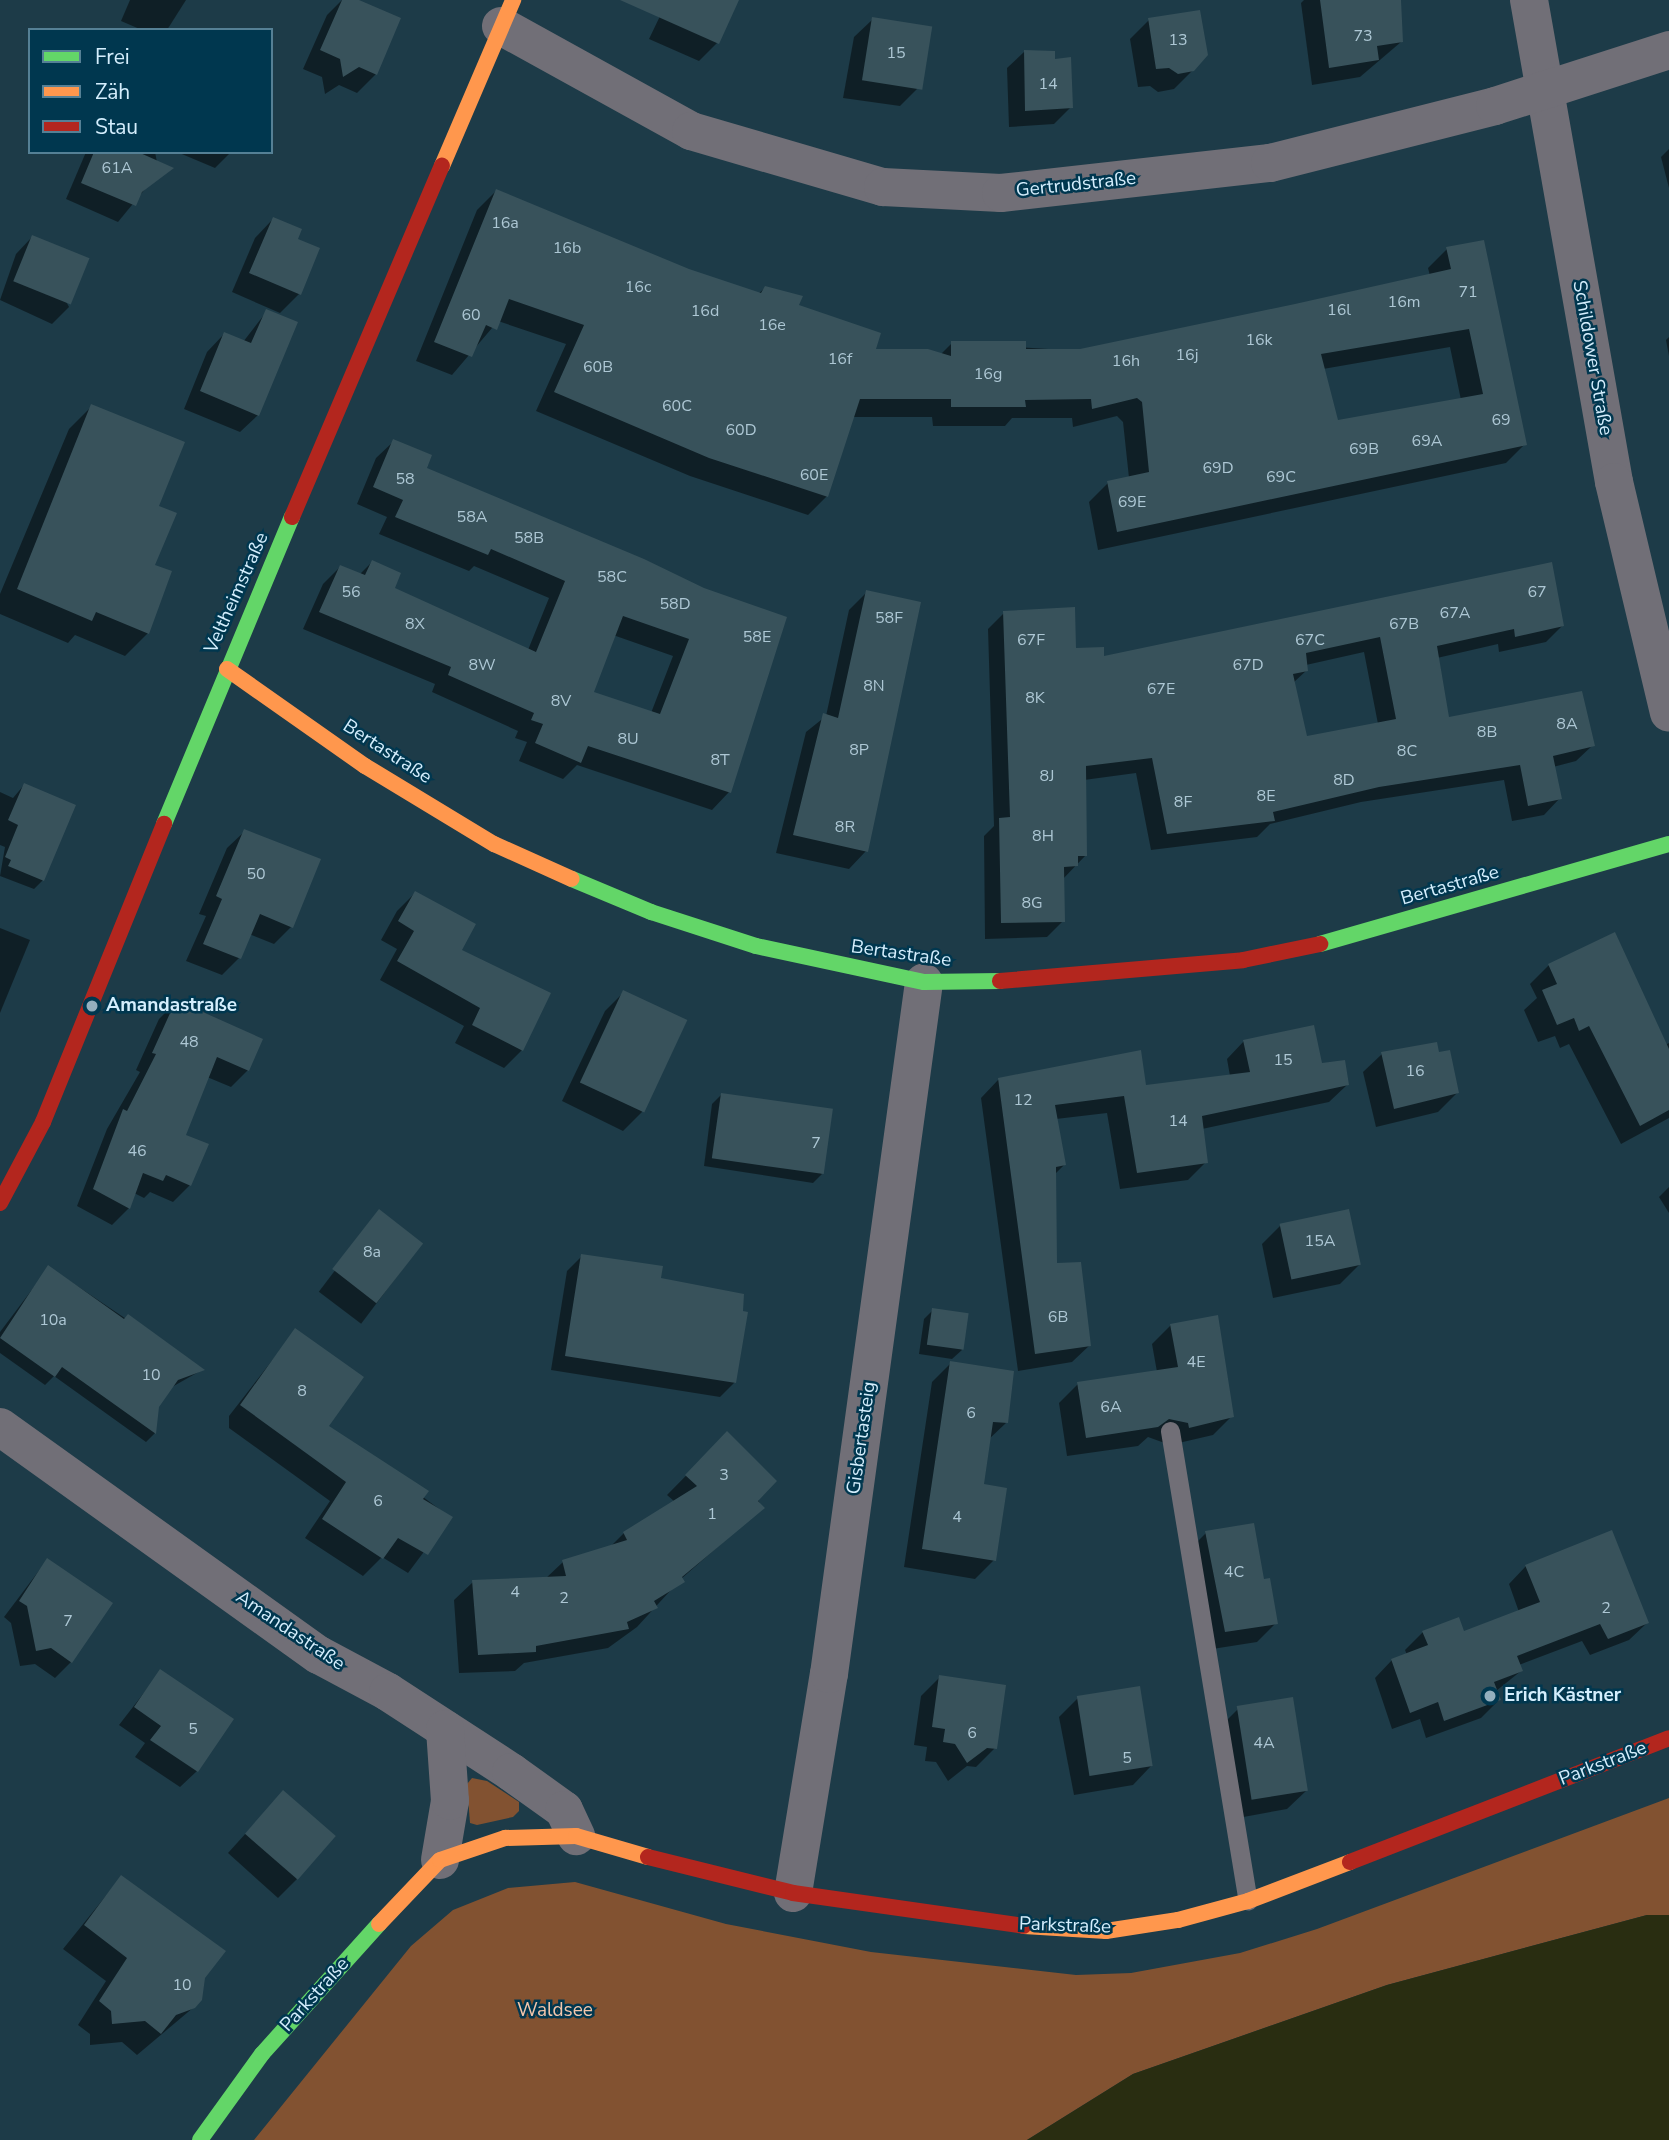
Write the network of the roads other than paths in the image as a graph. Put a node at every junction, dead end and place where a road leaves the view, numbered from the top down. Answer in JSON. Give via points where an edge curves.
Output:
{"nodes":[{"id":1,"x":1529,"y":0,"type":"edge"},
{"id":2,"x":507,"y":13,"type":"edge"},
{"id":3,"x":1669,"y":50,"type":"edge"},
{"id":4,"x":1545,"y":90,"type":"junction"},
{"id":5,"x":227,"y":669,"type":"junction"},
{"id":6,"x":1669,"y":713,"type":"edge"},
{"id":7,"x":1669,"y":844,"type":"edge"},
{"id":8,"x":924,"y":982,"type":"junction"},
{"id":9,"x":0,"y":1203,"type":"edge"},
{"id":10,"x":0,"y":1427,"type":"edge"},
{"id":11,"x":1170,"y":1430,"type":"dead end"},
{"id":12,"x":445,"y":1729,"type":"junction"},
{"id":13,"x":1669,"y":1738,"type":"edge"},
{"id":14,"x":576,"y":1836,"type":"junction"},
{"id":15,"x":440,"y":1860,"type":"junction"},
{"id":16,"x":793,"y":1893,"type":"junction"},
{"id":17,"x":1248,"y":1900,"type":"junction"},
{"id":18,"x":200,"y":2140,"type":"edge"}],
"edges":[{"from":1,"to":4,"type":"street","name":"Schildower Straße"},
{"from":2,"to":4,"type":"street","name":"Gertrudstraße","via":[[691,131],[883,187],[1001,193],[1270,163]]},
{"from":2,"to":5,"type":"street","name":"Veltheimstraße"},
{"from":3,"to":4,"type":"street","name":"Gertrudstraße"},
{"from":4,"to":6,"type":"street","name":"Schildower Straße","via":[[1614,482]]},
{"from":5,"to":8,"type":"street","name":"Bertastraße","via":[[365,766],[494,844],[564,876],[651,912],[756,946]]},
{"from":5,"to":9,"type":"street","name":"Veltheimstraße","via":[[48,1109]]},
{"from":7,"to":8,"type":"street","name":"Bertastraße","via":[[1351,937],[1243,960],[1041,981]]},
{"from":8,"to":16,"type":"street","name":"Gisbertasteig","via":[[829,1674]]},
{"from":10,"to":12,"type":"street","name":"Amandastraße","via":[[319,1655]]},
{"from":11,"to":17,"type":"lane"},
{"from":12,"to":14,"type":"street","name":"Amandastraße","via":[[564,1810]]},
{"from":12,"to":15,"type":"street","via":[[450,1801]]},
{"from":13,"to":17,"type":"street","name":"Parkstraße"},
{"from":14,"to":15,"type":"street","name":"Parkstraße","via":[[505,1838]]},
{"from":14,"to":16,"type":"street","name":"Parkstraße","via":[[709,1875]]},
{"from":15,"to":18,"type":"street","name":"Parkstraße","via":[[262,2054]]},
{"from":16,"to":17,"type":"street","name":"Parkstraße","via":[[1034,1927],[1106,1931],[1178,1920]]}]}
